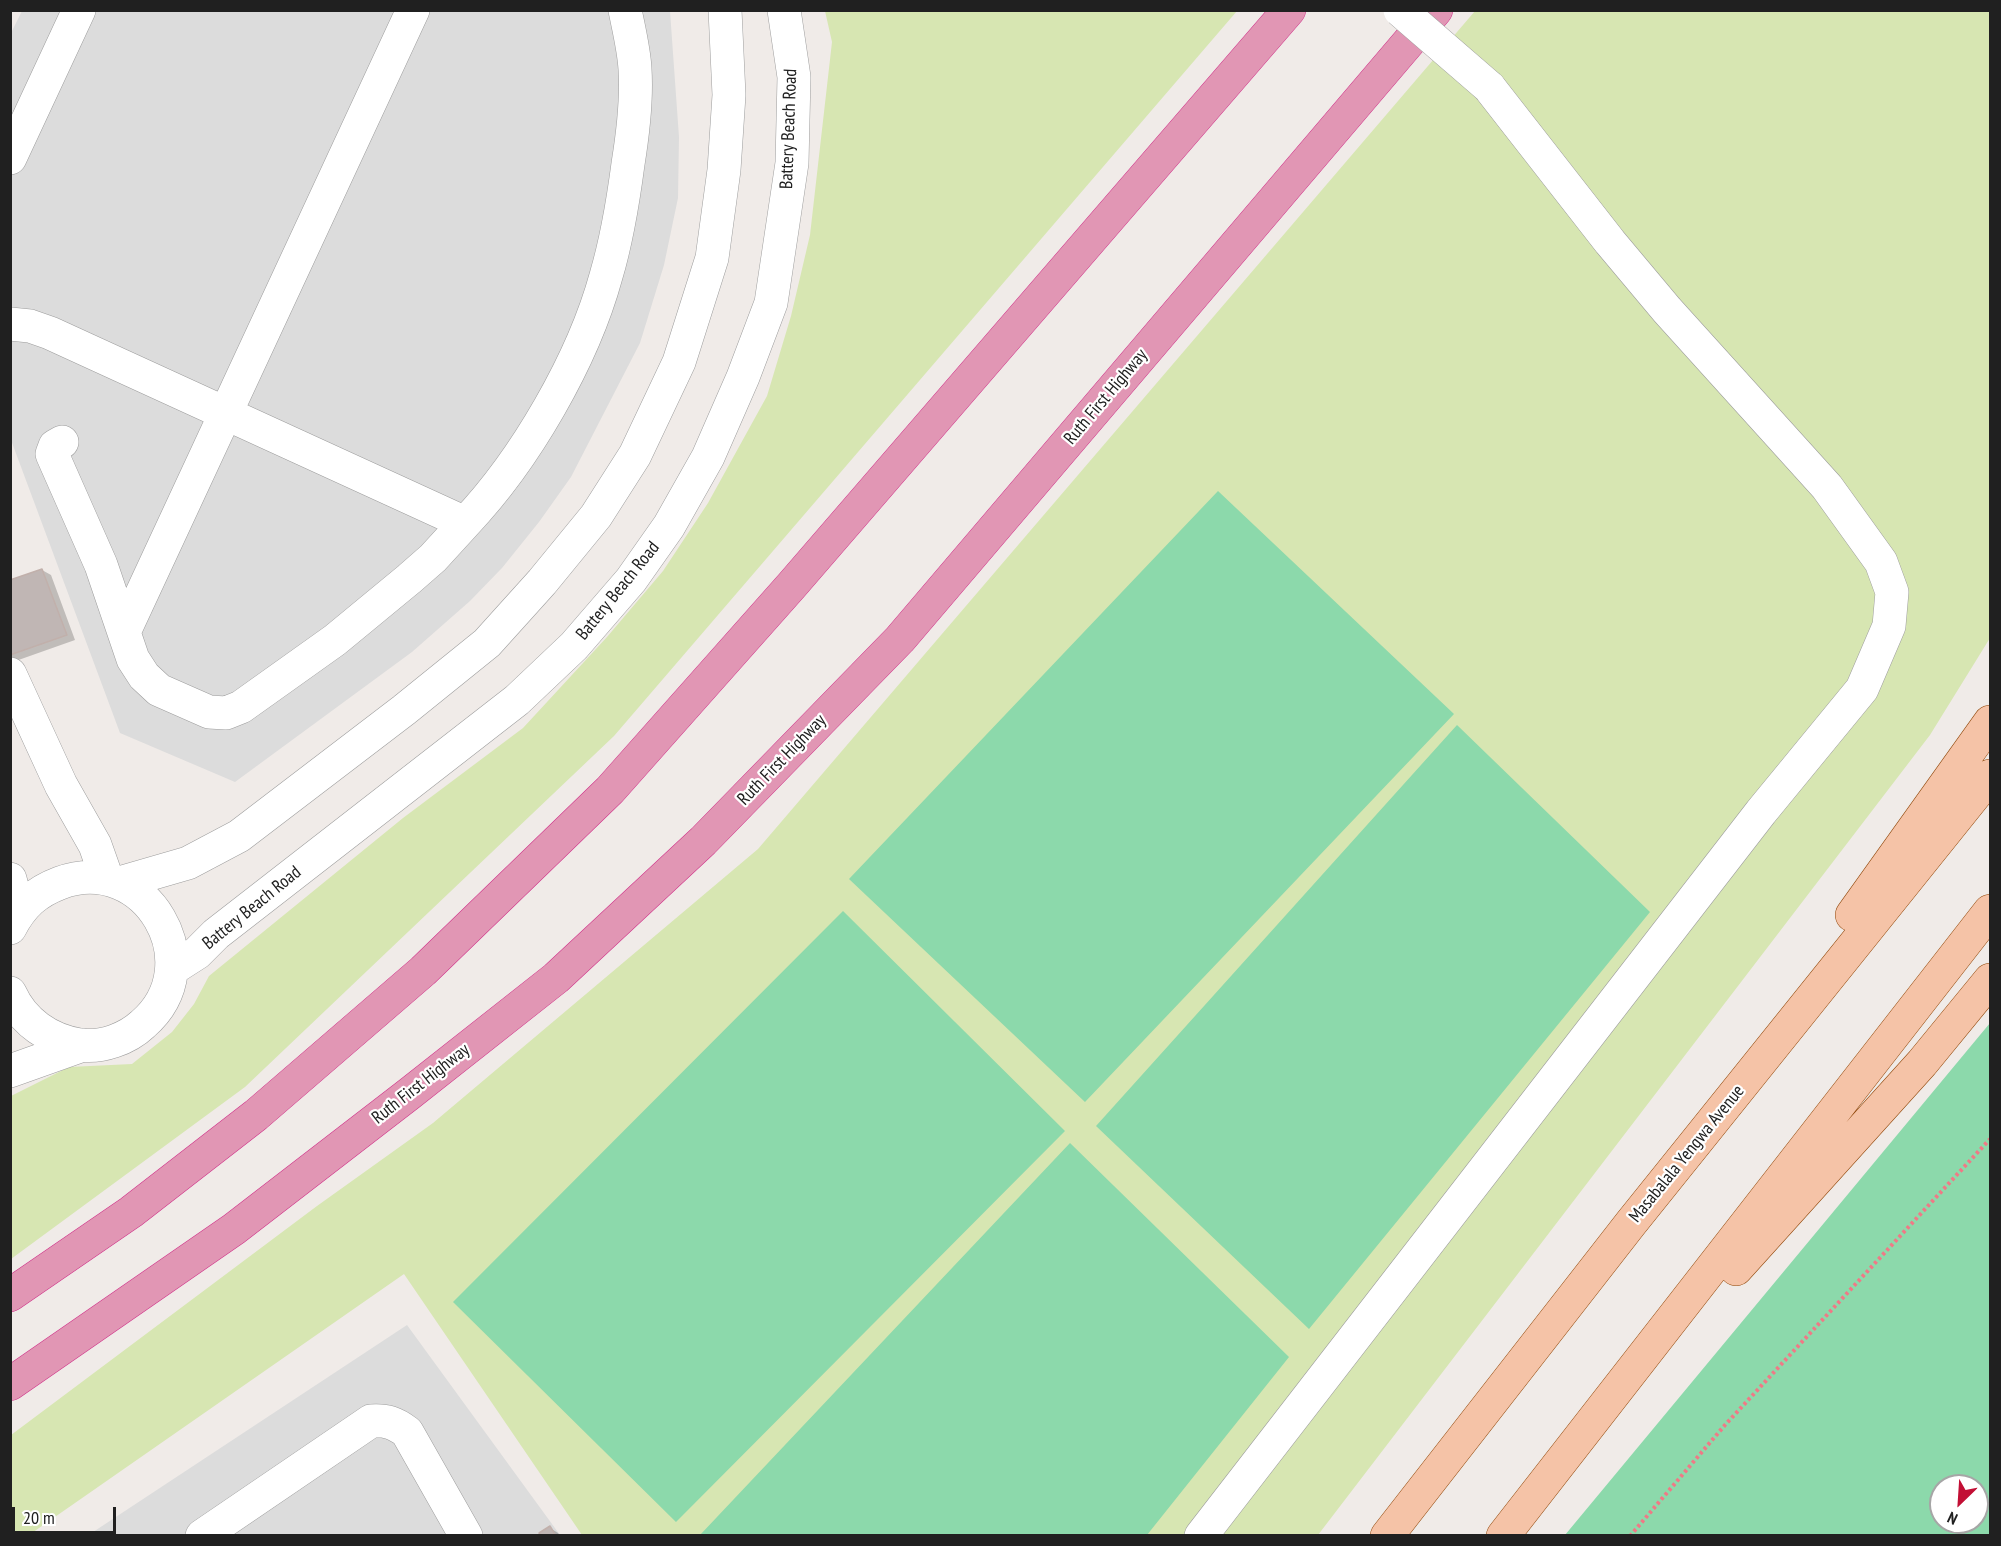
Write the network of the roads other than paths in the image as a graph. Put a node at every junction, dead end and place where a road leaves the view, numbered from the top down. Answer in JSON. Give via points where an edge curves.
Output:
{"nodes":[{"id":1,"x":79,"y":10,"type":"edge"},
{"id":2,"x":413,"y":10,"type":"edge"},
{"id":3,"x":626,"y":10,"type":"edge"},
{"id":4,"x":725,"y":10,"type":"edge"},
{"id":5,"x":784,"y":10,"type":"edge"},
{"id":6,"x":1290,"y":10,"type":"edge"},
{"id":7,"x":1400,"y":10,"type":"edge"},
{"id":8,"x":1436,"y":10,"type":"edge"},
{"id":9,"x":10,"y":158,"type":"edge"},
{"id":10,"x":10,"y":324,"type":"edge"},
{"id":11,"x":225,"y":414,"type":"junction"},
{"id":12,"x":62,"y":442,"type":"dead end"},
{"id":13,"x":465,"y":523,"type":"junction"},
{"id":14,"x":124,"y":632,"type":"junction"},
{"id":15,"x":10,"y":674,"type":"edge"},
{"id":16,"x":1990,"y":722,"type":"edge"},
{"id":17,"x":1990,"y":776,"type":"edge"},
{"id":18,"x":10,"y":879,"type":"edge"},
{"id":19,"x":113,"y":881,"type":"junction"},
{"id":20,"x":1990,"y":911,"type":"edge"},
{"id":21,"x":15,"y":920,"type":"edge"},
{"id":22,"x":172,"y":969,"type":"junction"},
{"id":23,"x":1990,"y":980,"type":"edge"},
{"id":24,"x":10,"y":993,"type":"edge"},
{"id":25,"x":82,"y":1046,"type":"junction"},
{"id":26,"x":10,"y":1071,"type":"edge"},
{"id":27,"x":1631,"y":1223,"type":"junction"},
{"id":28,"x":10,"y":1295,"type":"edge"},
{"id":29,"x":10,"y":1384,"type":"edge"},
{"id":30,"x":1552,"y":1473,"type":"junction"},
{"id":31,"x":453,"y":1531,"type":"edge"},
{"id":32,"x":202,"y":1536,"type":"edge"},
{"id":33,"x":1201,"y":1536,"type":"edge"},
{"id":34,"x":1387,"y":1536,"type":"edge"},
{"id":35,"x":1503,"y":1536,"type":"edge"}],
"edges":[{"from":1,"to":9,"type":"street"},
{"from":2,"to":11,"type":"street"},
{"from":3,"to":13,"type":"street","via":[[635,69],[633,129],[619,226],[606,278],[557,394],[489,498]]},
{"from":4,"to":19,"type":"street","via":[[729,95],[712,258],[679,362],[635,455],[596,516],[487,643],[238,836],[188,862]]},
{"from":5,"to":22,"type":"street","name":"Battery Beach Road","via":[[794,78],[792,163],[771,303],[708,457],[669,526],[631,580],[574,646],[518,700]]},
{"from":6,"to":28,"type":"highway","via":[[610,790],[423,971],[256,1115],[131,1212]]},
{"from":7,"to":33,"type":"street","bridge":true,"via":[[1489,87],[1666,310],[1827,487],[1881,562],[1892,592],[1889,626],[1862,689],[1761,812]]},
{"from":8,"to":29,"type":"highway","name":"Ruth First Highway","via":[[900,639],[703,841],[556,978],[409,1094],[234,1229]]},
{"from":10,"to":11,"type":"street","via":[[50,333]]},
{"from":11,"to":13,"type":"street"},
{"from":11,"to":14,"type":"street"},
{"from":12,"to":14,"type":"street","via":[[52,454],[101,565]]},
{"from":13,"to":14,"type":"street","via":[[434,558],[335,640],[241,707],[226,713],[209,712],[159,690],[144,676]]},
{"from":15,"to":19,"type":"street","via":[[61,785]]},
{"from":16,"to":27,"type":"main road"},
{"from":17,"to":27,"type":"main road","name":"Masabalala Yengwa Avenue"},
{"from":18,"to":21,"type":"street"},
{"from":19,"to":21,"type":"street","via":[[74,878],[43,890]]},
{"from":19,"to":22,"type":"street","via":[[142,897],[160,917],[170,942]]},
{"from":20,"to":30,"type":"main road"},
{"from":22,"to":25,"type":"street","via":[[166,994],[152,1016],[133,1034],[108,1043]]},
{"from":23,"to":30,"type":"main road","via":[[1922,1063]]},
{"from":24,"to":25,"type":"street","via":[[34,1026],[57,1040]]},
{"from":25,"to":26,"type":"street"},
{"from":27,"to":34,"type":"main road","name":"Masabalala Yengwa Avenue"},
{"from":30,"to":35,"type":"main road"},
{"from":31,"to":32,"type":"street","via":[[407,1432],[395,1423],[371,1421]]}]}
